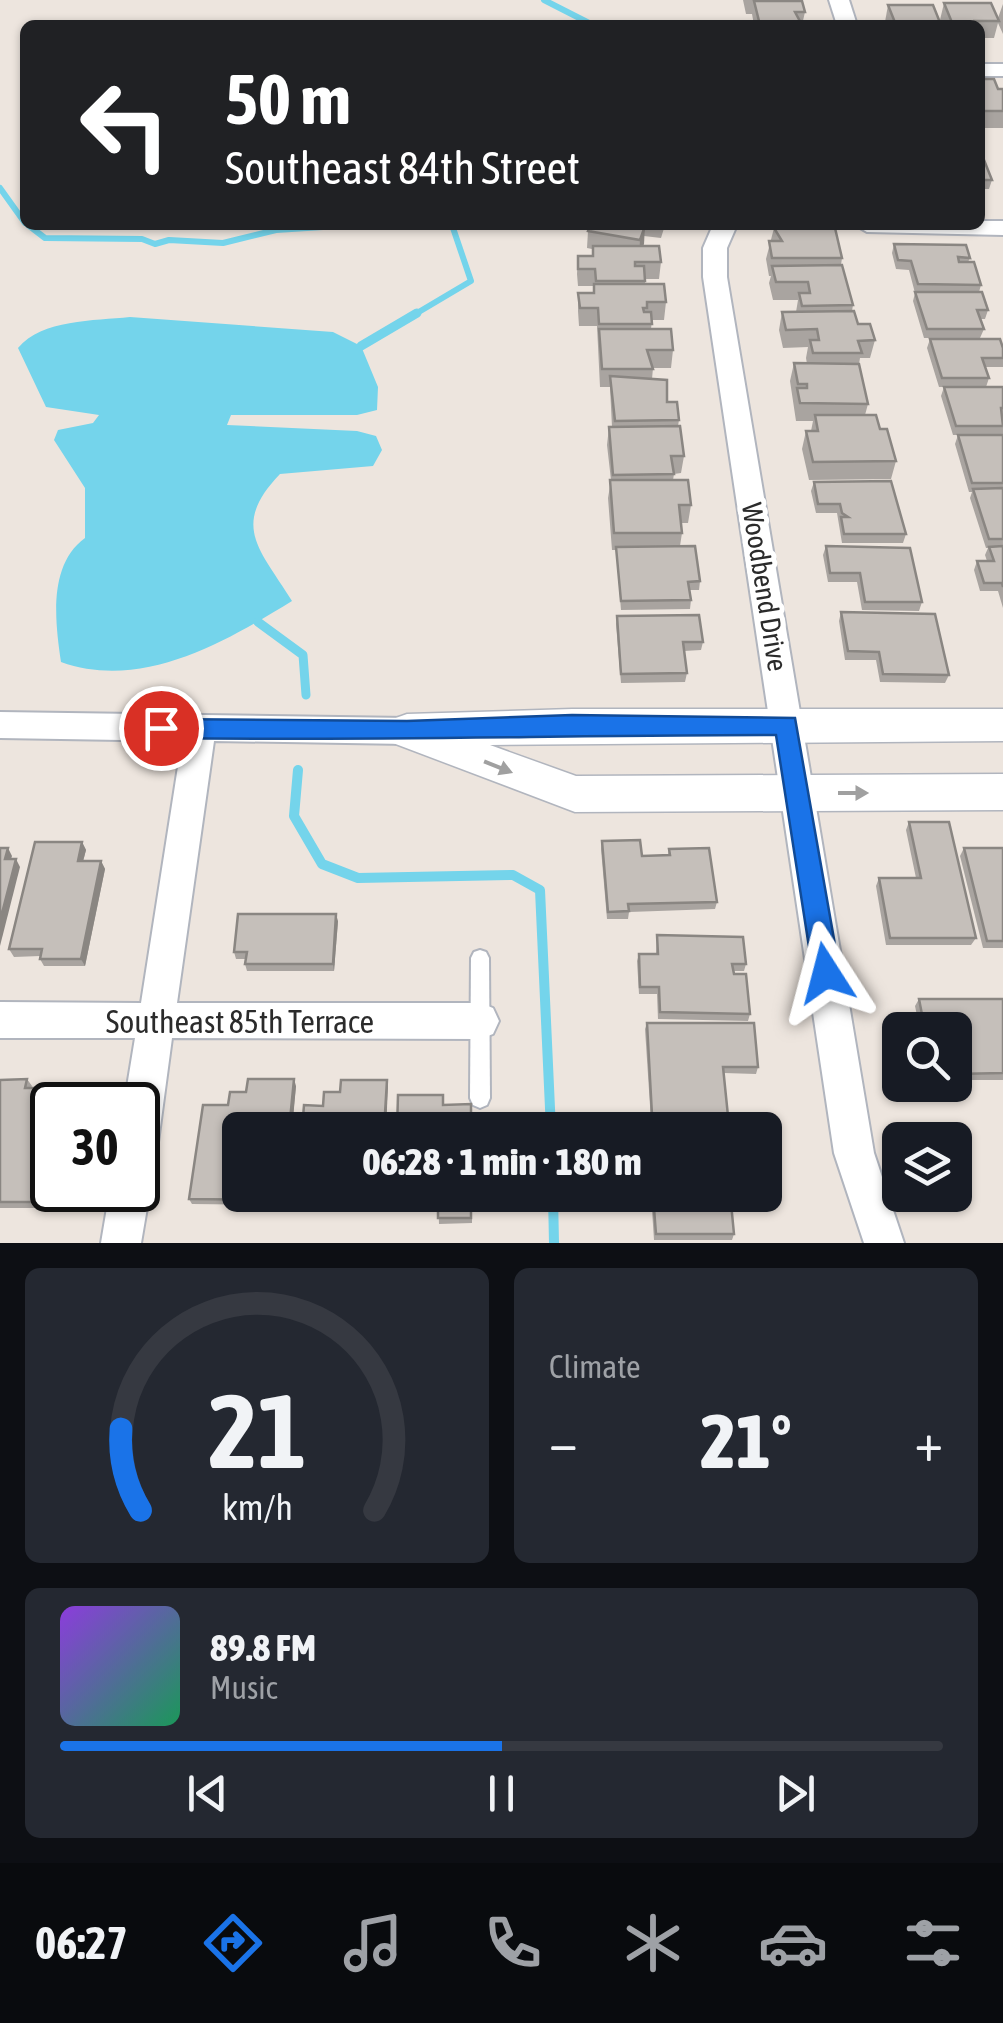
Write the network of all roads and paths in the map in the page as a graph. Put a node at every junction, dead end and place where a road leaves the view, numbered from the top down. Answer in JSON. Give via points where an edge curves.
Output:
{"nodes":[{"id":1,"x":723,"y":230,"type":"edge"},
{"id":2,"x":1003,"y":724,"type":"edge"},
{"id":3,"x":787,"y":725,"type":"junction"},
{"id":4,"x":0,"y":726,"type":"edge"},
{"id":5,"x":200,"y":729,"type":"junction"},
{"id":6,"x":407,"y":732,"type":"junction"},
{"id":7,"x":1003,"y":792,"type":"edge"},
{"id":8,"x":799,"y":793,"type":"junction"},
{"id":9,"x":480,"y":958,"type":"dead end"},
{"id":10,"x":0,"y":1020,"type":"edge"},
{"id":11,"x":157,"y":1020,"type":"junction"},
{"id":12,"x":480,"y":1021,"type":"junction"},
{"id":13,"x":147,"y":1082,"type":"edge"},
{"id":14,"x":480,"y":1098,"type":"dead end"},
{"id":15,"x":127,"y":1212,"type":"edge"},
{"id":16,"x":122,"y":1243,"type":"edge"},
{"id":17,"x":884,"y":1243,"type":"edge"}],
"edges":[{"from":1,"to":3,"type":"street","name":"Woodbend Drive","via":[[715,278]]},
{"from":2,"to":3,"type":"street"},
{"from":3,"to":6,"type":"street"},
{"from":3,"to":8,"type":"street","name":"Woodbend Drive"},
{"from":4,"to":5,"type":"street"},
{"from":5,"to":6,"type":"street"},
{"from":5,"to":11,"type":"street"},
{"from":6,"to":8,"type":"street","one_way":true,"via":[[575,794]]},
{"from":8,"to":7,"type":"street","one_way":true},
{"from":8,"to":17,"type":"street","name":"Woodbend Drive","via":[[854,1153]]},
{"from":9,"to":12,"type":"lane"},
{"from":10,"to":11,"type":"street","name":"Southeast 85th Terrace"},
{"from":11,"to":12,"type":"street","name":"Southeast 85th Terrace"},
{"from":11,"to":13,"type":"street"},
{"from":12,"to":14,"type":"lane"},
{"from":15,"to":16,"type":"street"}]}
